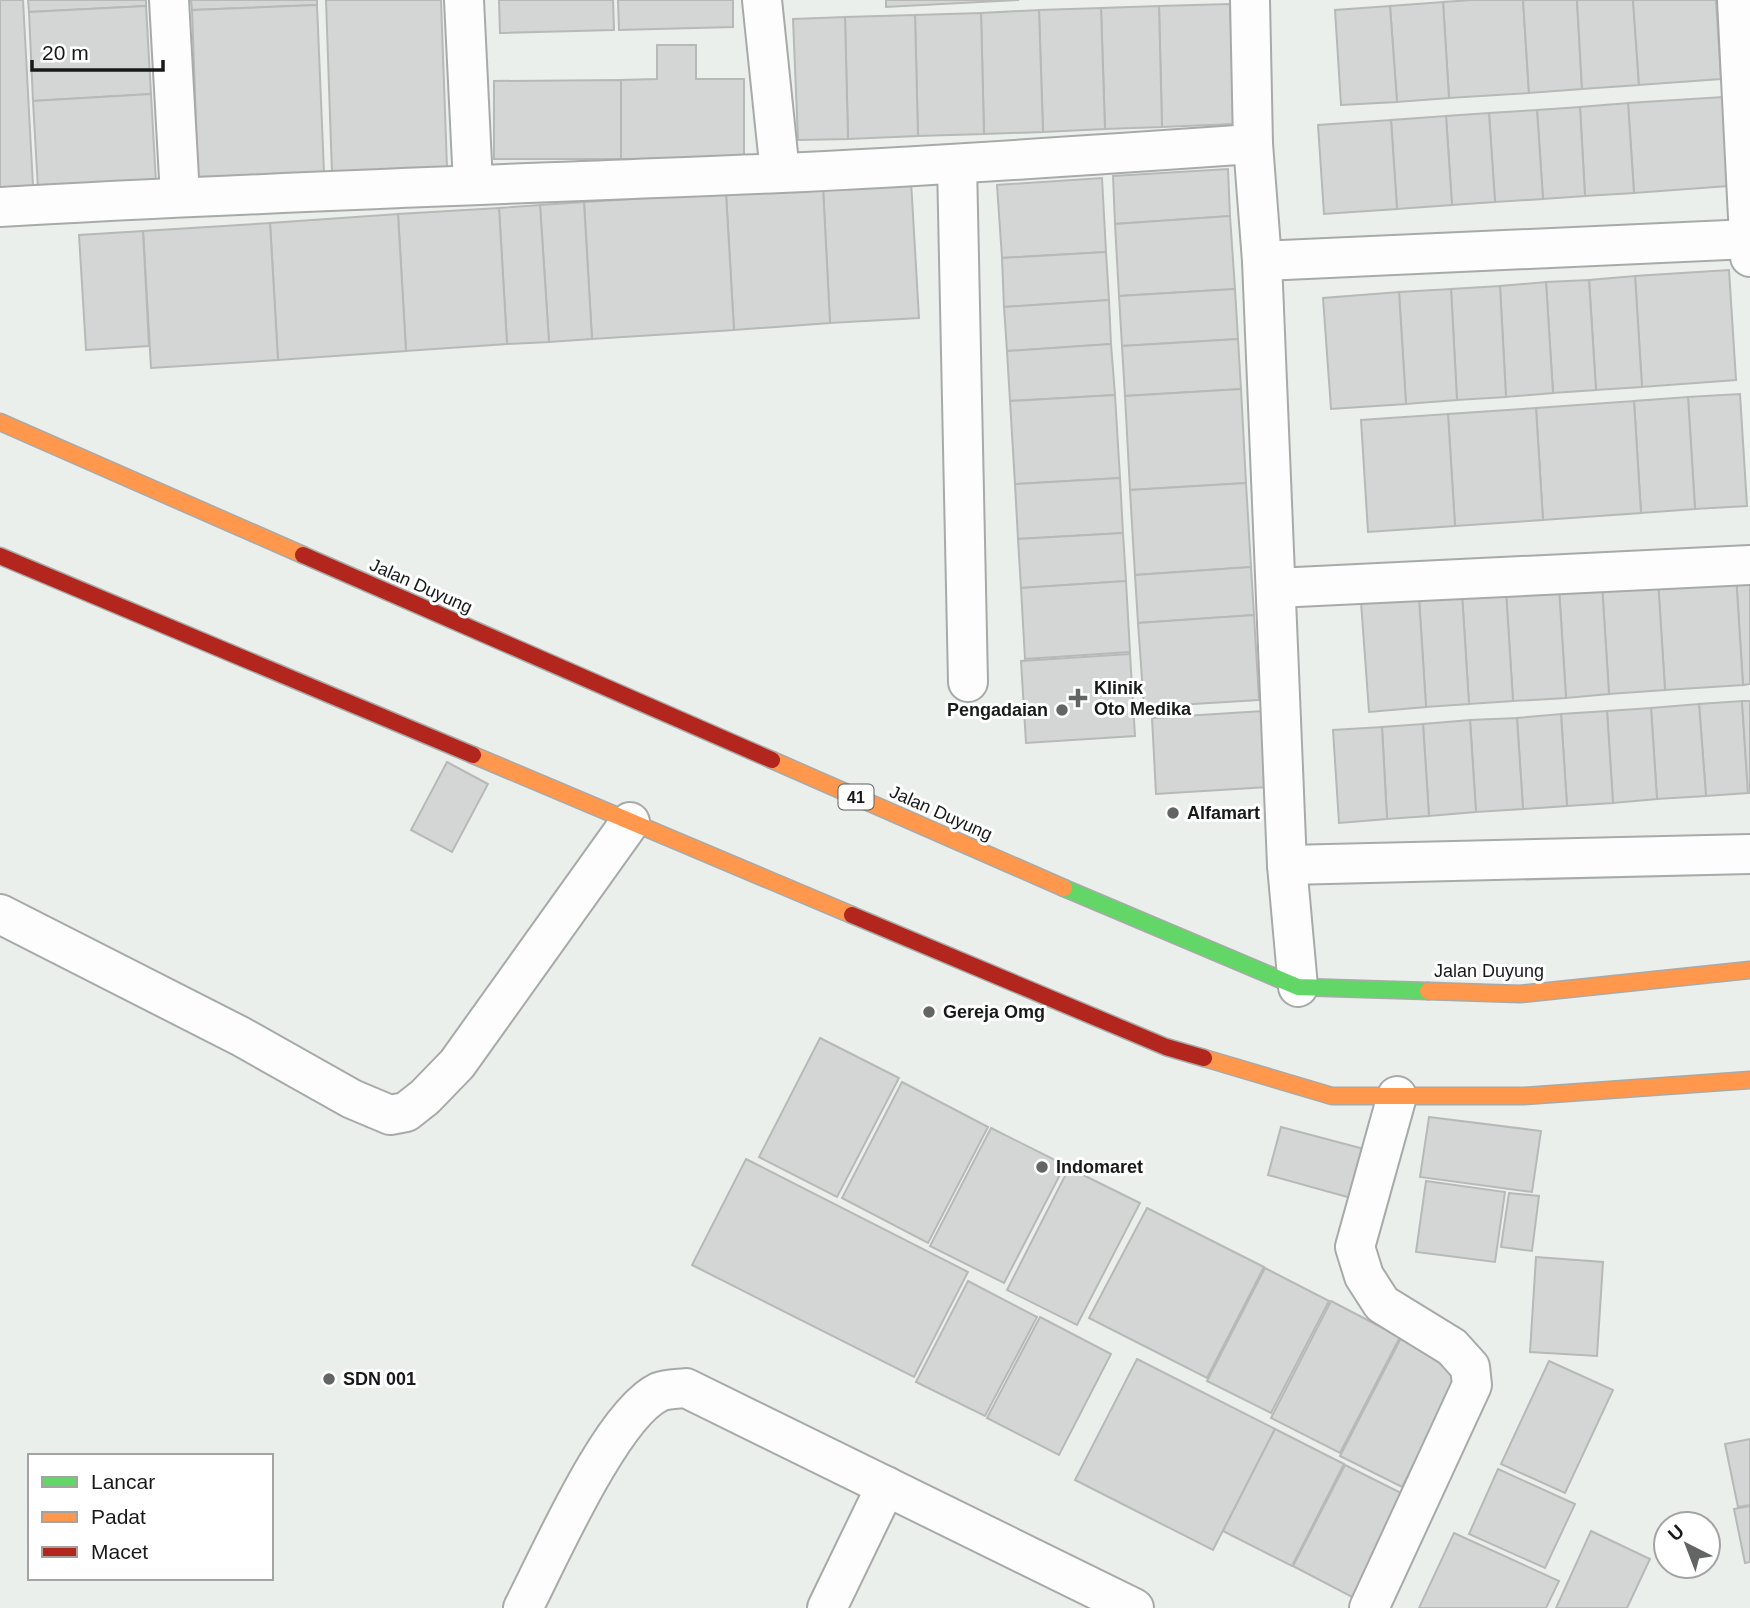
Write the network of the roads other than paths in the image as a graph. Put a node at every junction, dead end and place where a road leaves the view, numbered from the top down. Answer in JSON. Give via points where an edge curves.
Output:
{"nodes":[{"id":1,"x":169,"y":0,"type":"edge"},
{"id":2,"x":464,"y":0,"type":"edge"},
{"id":3,"x":762,"y":0,"type":"edge"},
{"id":4,"x":1250,"y":0,"type":"edge"},
{"id":5,"x":1737,"y":0,"type":"edge"},
{"id":6,"x":1253,"y":144,"type":"junction"},
{"id":7,"x":957,"y":164,"type":"junction"},
{"id":8,"x":780,"y":173,"type":"junction"},
{"id":9,"x":473,"y":184,"type":"junction"},
{"id":10,"x":180,"y":196,"type":"junction"},
{"id":11,"x":0,"y":207,"type":"edge"},
{"id":12,"x":1750,"y":239,"type":"edge"},
{"id":13,"x":1750,"y":257,"type":"edge"},
{"id":14,"x":1262,"y":261,"type":"junction"},
{"id":15,"x":0,"y":422,"type":"edge"},
{"id":16,"x":0,"y":556,"type":"edge"},
{"id":17,"x":1750,"y":565,"type":"edge"},
{"id":18,"x":1276,"y":588,"type":"junction"},
{"id":19,"x":968,"y":682,"type":"dead end"},
{"id":20,"x":630,"y":821,"type":"junction"},
{"id":21,"x":1750,"y":854,"type":"edge"},
{"id":22,"x":1287,"y":865,"type":"junction"},
{"id":23,"x":0,"y":914,"type":"edge"},
{"id":24,"x":1750,"y":970,"type":"edge"},
{"id":25,"x":1298,"y":987,"type":"junction"},
{"id":26,"x":1750,"y":1080,"type":"edge"},
{"id":27,"x":1397,"y":1096,"type":"junction"},
{"id":28,"x":886,"y":1486,"type":"junction"},
{"id":29,"x":1129,"y":1607,"type":"edge"},
{"id":30,"x":523,"y":1608,"type":"edge"},
{"id":31,"x":827,"y":1608,"type":"edge"},
{"id":32,"x":1369,"y":1608,"type":"edge"}],
"edges":[{"from":1,"to":10,"type":"street"},
{"from":2,"to":9,"type":"street"},
{"from":3,"to":8,"type":"street"},
{"from":4,"to":6,"type":"street"},
{"from":5,"to":12,"type":"street"},
{"from":6,"to":7,"type":"street"},
{"from":6,"to":14,"type":"street"},
{"from":7,"to":8,"type":"street"},
{"from":7,"to":19,"type":"street"},
{"from":8,"to":9,"type":"street"},
{"from":9,"to":10,"type":"street"},
{"from":10,"to":11,"type":"street"},
{"from":12,"to":13,"type":"street"},
{"from":12,"to":14,"type":"street"},
{"from":14,"to":18,"type":"street"},
{"from":15,"to":25,"type":"highway","name":"Jalan Duyung","number":"41"},
{"from":16,"to":20,"type":"highway"},
{"from":17,"to":18,"type":"street"},
{"from":18,"to":22,"type":"street"},
{"from":20,"to":23,"type":"street","via":[[457,1064],[406,1112],[390,1115]]},
{"from":20,"to":27,"type":"highway","via":[[1166,1047],[1332,1096]]},
{"from":21,"to":22,"type":"street"},
{"from":22,"to":25,"type":"street"},
{"from":24,"to":25,"type":"highway","name":"Jalan Duyung","number":"41","via":[[1520,994]]},
{"from":26,"to":27,"type":"highway","via":[[1524,1096]]},
{"from":27,"to":32,"type":"street","via":[[1355,1247],[1364,1276],[1382,1304],[1452,1347],[1470,1367],[1472,1385]]},
{"from":28,"to":29,"type":"street"},
{"from":28,"to":30,"type":"street","via":[[686,1388],[660,1392],[635,1410],[592,1472]]},
{"from":28,"to":31,"type":"street"}]}
